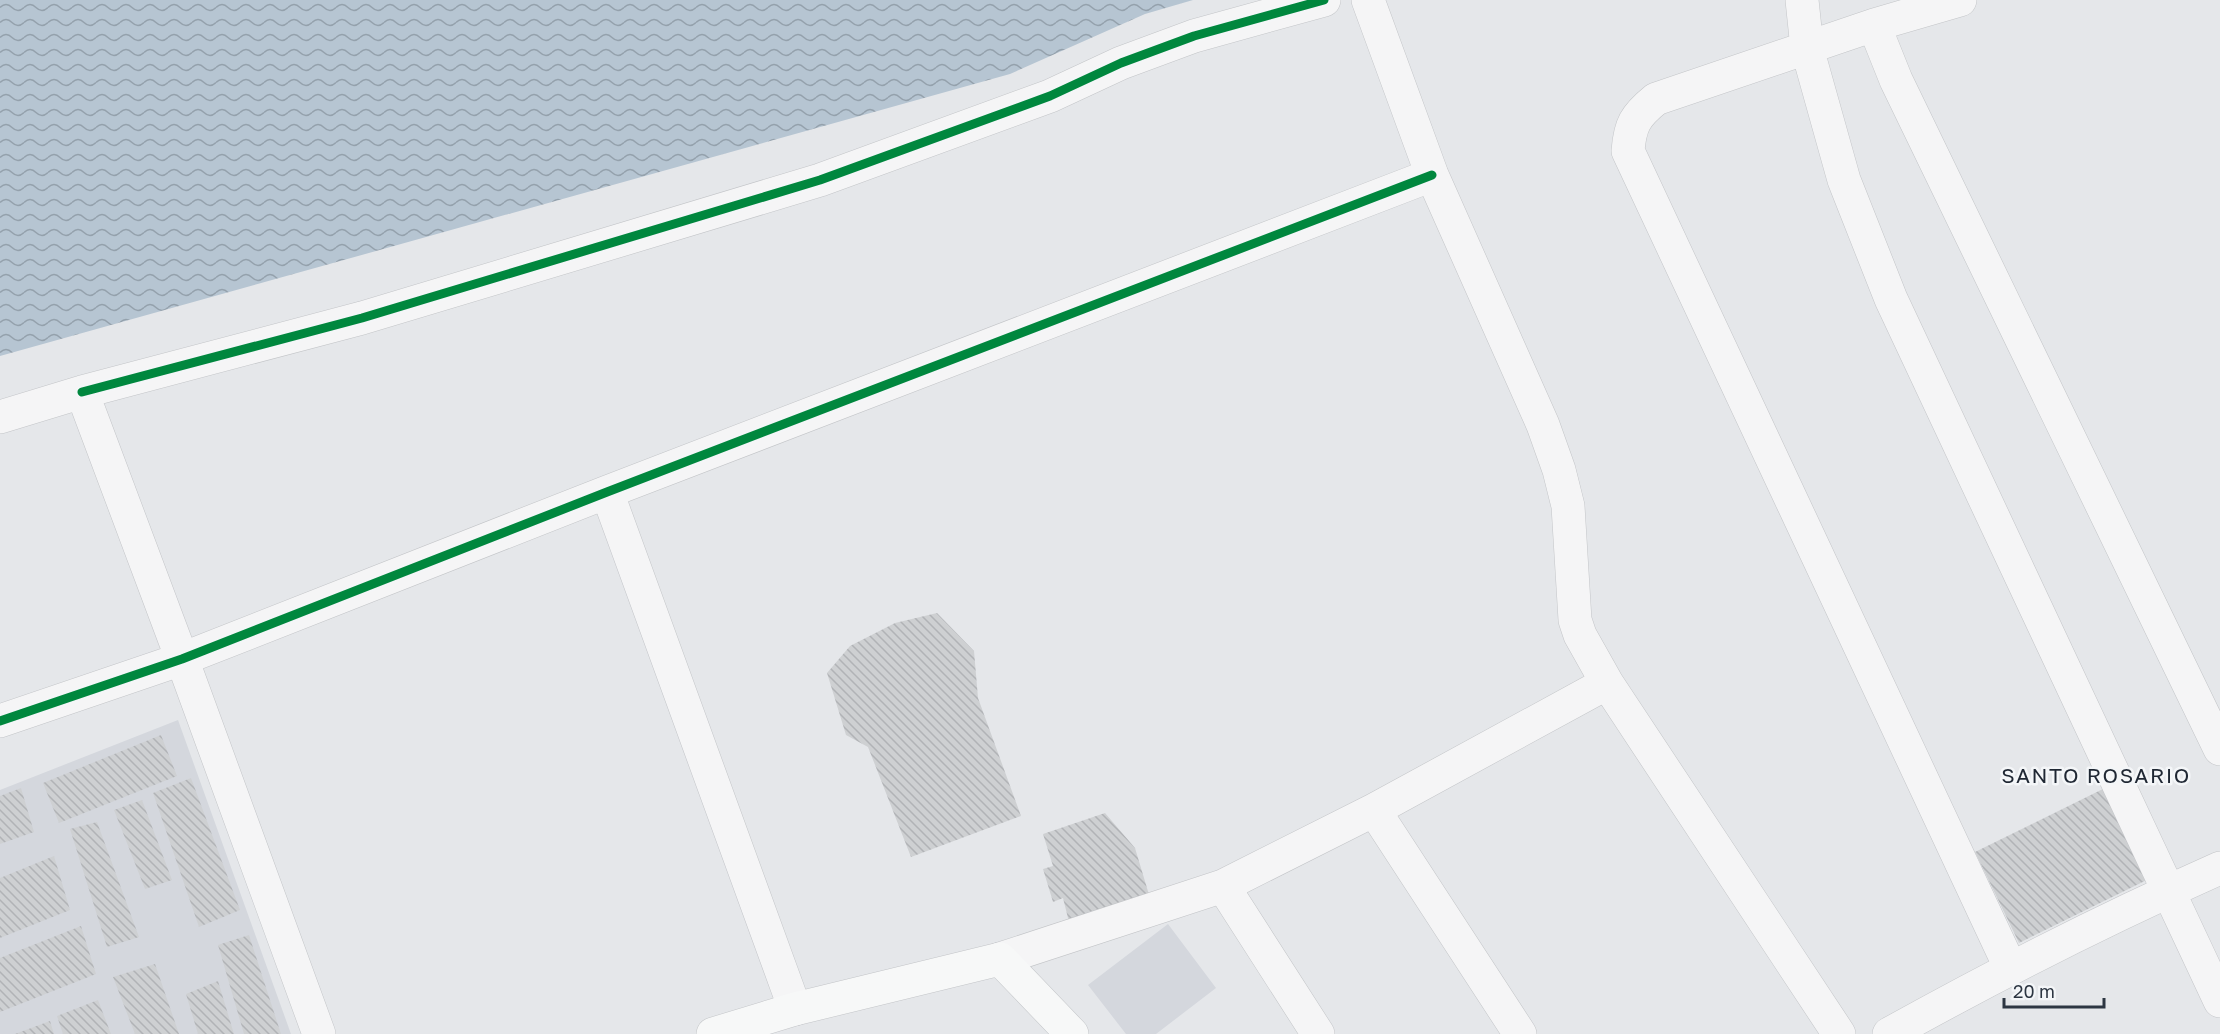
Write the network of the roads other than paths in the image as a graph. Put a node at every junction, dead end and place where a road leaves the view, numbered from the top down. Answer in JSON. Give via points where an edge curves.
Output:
{"nodes":[{"id":1,"x":1324,"y":0,"type":"edge"},
{"id":2,"x":1368,"y":0,"type":"edge"},
{"id":3,"x":1802,"y":0,"type":"edge"},
{"id":4,"x":1960,"y":0,"type":"edge"},
{"id":5,"x":1874,"y":25,"type":"junction"},
{"id":6,"x":1807,"y":48,"type":"junction"},
{"id":7,"x":1432,"y":175,"type":"junction"},
{"id":8,"x":82,"y":392,"type":"junction"},
{"id":9,"x":0,"y":417,"type":"edge"},
{"id":10,"x":607,"y":492,"type":"junction"},
{"id":11,"x":182,"y":659,"type":"junction"},
{"id":12,"x":1607,"y":682,"type":"junction"},
{"id":13,"x":0,"y":721,"type":"edge"},
{"id":14,"x":2220,"y":748,"type":"edge"},
{"id":15,"x":1374,"y":810,"type":"junction"},
{"id":16,"x":2220,"y":868,"type":"edge"},
{"id":17,"x":1223,"y":886,"type":"junction"},
{"id":18,"x":2169,"y":890,"type":"junction"},
{"id":19,"x":1000,"y":959,"type":"junction"},
{"id":20,"x":2010,"y":967,"type":"junction"},
{"id":21,"x":2220,"y":1001,"type":"edge"},
{"id":22,"x":795,"y":1009,"type":"junction"},
{"id":23,"x":319,"y":1034,"type":"edge"},
{"id":24,"x":713,"y":1034,"type":"edge"},
{"id":25,"x":1072,"y":1034,"type":"edge"},
{"id":26,"x":1318,"y":1034,"type":"edge"},
{"id":27,"x":1520,"y":1034,"type":"edge"},
{"id":28,"x":1839,"y":1034,"type":"edge"},
{"id":29,"x":1888,"y":1034,"type":"edge"}],
"edges":[{"from":1,"to":8,"type":"street","via":[[1194,36],[1121,63],[1050,96],[820,180],[362,318]]},
{"from":2,"to":7,"type":"street"},
{"from":3,"to":6,"type":"street"},
{"from":4,"to":5,"type":"street"},
{"from":5,"to":6,"type":"street"},
{"from":5,"to":14,"type":"street","via":[[1896,80]]},
{"from":6,"to":18,"type":"street","via":[[1844,180],[1892,299]]},
{"from":6,"to":20,"type":"street","via":[[1656,99],[1634,121],[1628,151]]},
{"from":7,"to":10,"type":"street"},
{"from":7,"to":12,"type":"street","via":[[1543,425],[1559,470],[1568,506],[1575,620]]},
{"from":8,"to":9,"type":"street"},
{"from":8,"to":11,"type":"street"},
{"from":10,"to":11,"type":"street"},
{"from":10,"to":22,"type":"street"},
{"from":11,"to":13,"type":"street"},
{"from":11,"to":23,"type":"street"},
{"from":12,"to":15,"type":"street"},
{"from":12,"to":28,"type":"street"},
{"from":15,"to":17,"type":"street"},
{"from":15,"to":27,"type":"street"},
{"from":16,"to":18,"type":"street"},
{"from":17,"to":19,"type":"street"},
{"from":17,"to":26,"type":"street"},
{"from":18,"to":20,"type":"street"},
{"from":18,"to":21,"type":"street"},
{"from":19,"to":22,"type":"street"},
{"from":19,"to":25,"type":"street"},
{"from":20,"to":29,"type":"street"},
{"from":22,"to":24,"type":"street"}]}
